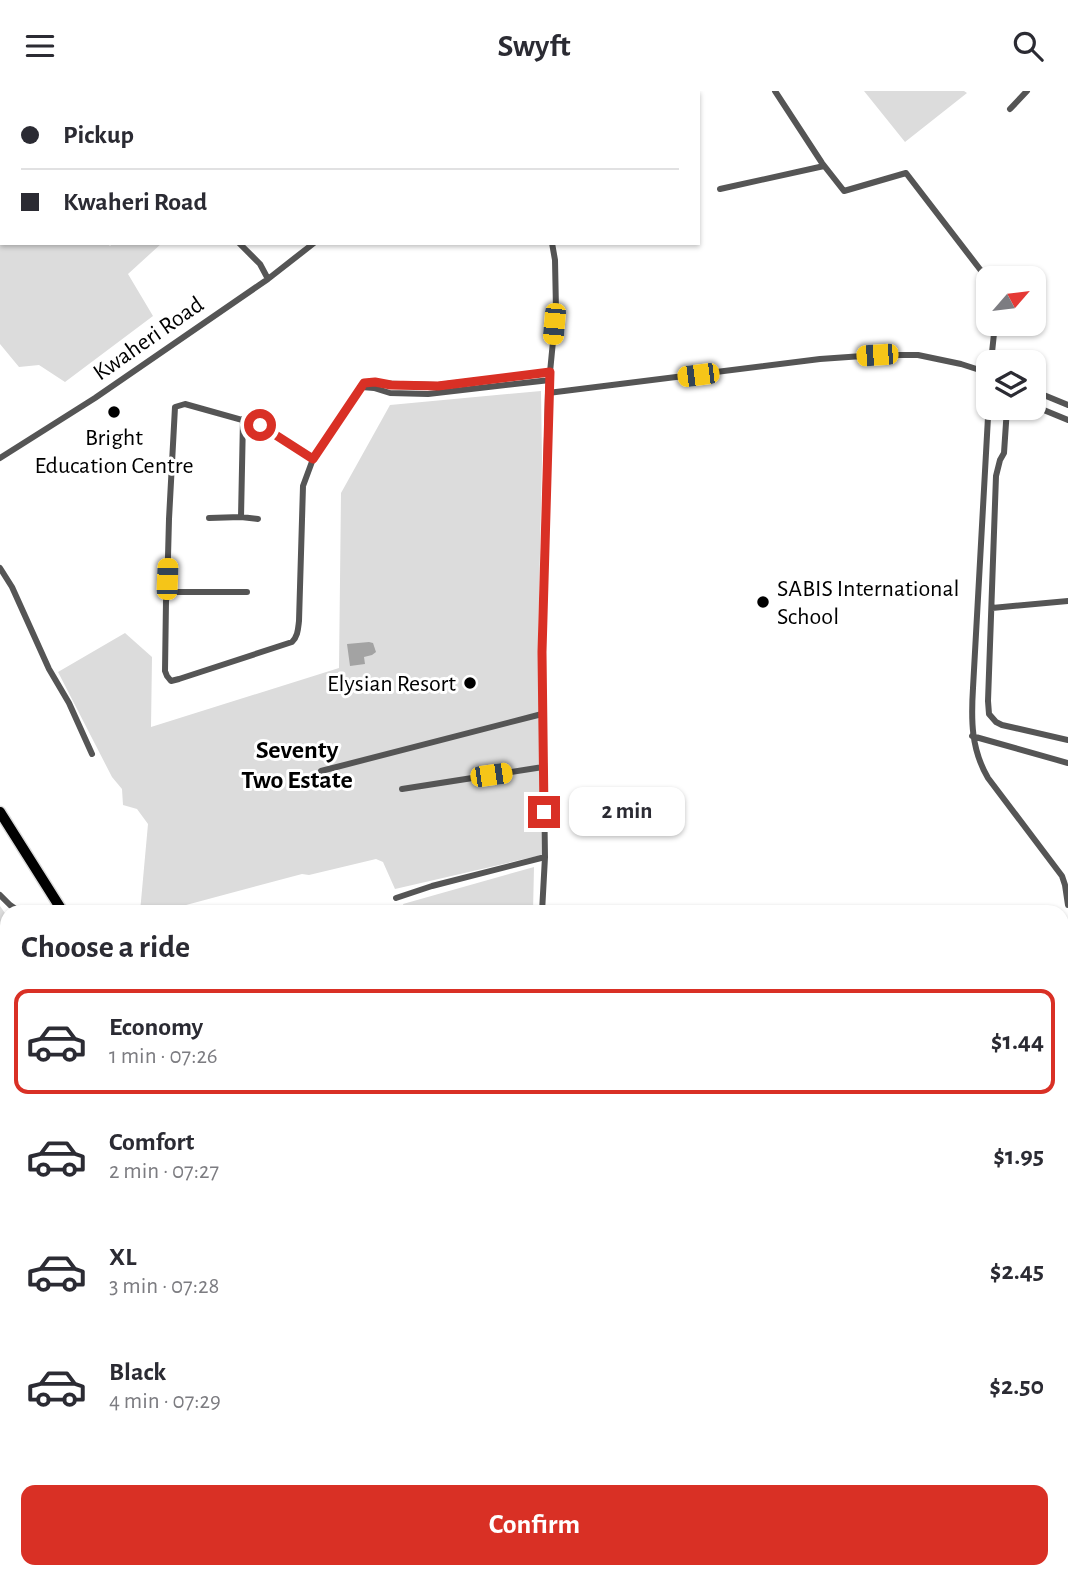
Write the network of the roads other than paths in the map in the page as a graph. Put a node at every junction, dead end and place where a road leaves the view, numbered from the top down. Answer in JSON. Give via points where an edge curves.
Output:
{"nodes":[{"id":1,"x":775,"y":91,"type":"edge"},
{"id":2,"x":1027,"y":91,"type":"edge"},
{"id":3,"x":1010,"y":109,"type":"dead end"},
{"id":4,"x":824,"y":166,"type":"junction"},
{"id":5,"x":720,"y":189,"type":"dead end"},
{"id":6,"x":241,"y":245,"type":"edge"},
{"id":7,"x":311,"y":245,"type":"edge"},
{"id":8,"x":552,"y":245,"type":"edge"},
{"id":9,"x":977,"y":266,"type":"edge"},
{"id":10,"x":268,"y":279,"type":"junction"},
{"id":11,"x":976,"y":369,"type":"edge"},
{"id":12,"x":550,"y":376,"type":"junction"},
{"id":13,"x":427,"y":386,"type":"junction"},
{"id":14,"x":360,"y":387,"type":"junction"},
{"id":15,"x":548,"y":393,"type":"junction"},
{"id":16,"x":428,"y":394,"type":"junction"},
{"id":17,"x":1046,"y":396,"type":"edge"},
{"id":18,"x":1068,"y":405,"type":"edge"},
{"id":19,"x":1046,"y":411,"type":"edge"},
{"id":20,"x":243,"y":419,"type":"junction"},
{"id":21,"x":988,"y":420,"type":"edge"},
{"id":22,"x":1006,"y":420,"type":"edge"},
{"id":23,"x":1068,"y":420,"type":"edge"},
{"id":24,"x":0,"y":458,"type":"edge"},
{"id":25,"x":313,"y":459,"type":"junction"},
{"id":26,"x":241,"y":517,"type":"junction"},
{"id":27,"x":209,"y":518,"type":"dead end"},
{"id":28,"x":258,"y":519,"type":"dead end"},
{"id":29,"x":0,"y":568,"type":"edge"},
{"id":30,"x":247,"y":592,"type":"dead end"},
{"id":31,"x":167,"y":594,"type":"junction"},
{"id":32,"x":1068,"y":601,"type":"edge"},
{"id":33,"x":992,"y":608,"type":"junction"},
{"id":34,"x":542,"y":714,"type":"junction"},
{"id":35,"x":972,"y":736,"type":"junction"},
{"id":36,"x":1068,"y":740,"type":"edge"},
{"id":37,"x":92,"y":754,"type":"dead end"},
{"id":38,"x":1068,"y":763,"type":"edge"},
{"id":39,"x":543,"y":767,"type":"junction"},
{"id":40,"x":321,"y":771,"type":"dead end"},
{"id":41,"x":402,"y":789,"type":"dead end"},
{"id":42,"x":0,"y":812,"type":"edge"},
{"id":43,"x":545,"y":857,"type":"junction"},
{"id":44,"x":396,"y":898,"type":"dead end"},
{"id":45,"x":59,"y":905,"type":"edge"},
{"id":46,"x":542,"y":905,"type":"edge"},
{"id":47,"x":1068,"y":905,"type":"edge"}],
"edges":[{"from":1,"to":4,"type":"street"},
{"from":2,"to":3,"type":"street"},
{"from":4,"to":5,"type":"street"},
{"from":4,"to":9,"type":"street","via":[[844,191],[906,173]]},
{"from":6,"to":10,"type":"street"},
{"from":7,"to":10,"type":"street","name":"Kwaheri Road"},
{"from":8,"to":12,"type":"street","via":[[556,310]]},
{"from":10,"to":24,"type":"street","name":"Kwaheri Road"},
{"from":11,"to":15,"type":"street","via":[[918,355],[877,355]]},
{"from":12,"to":13,"type":"street"},
{"from":12,"to":15,"type":"street"},
{"from":12,"to":16,"type":"street"},
{"from":13,"to":14,"type":"street","via":[[375,382]]},
{"from":13,"to":16,"type":"street"},
{"from":14,"to":16,"type":"street"},
{"from":14,"to":25,"type":"street"},
{"from":15,"to":34,"type":"street"},
{"from":17,"to":18,"type":"street"},
{"from":19,"to":23,"type":"street"},
{"from":20,"to":25,"type":"street","via":[[267,428]]},
{"from":20,"to":26,"type":"street"},
{"from":20,"to":31,"type":"street","via":[[185,404],[175,407]]},
{"from":21,"to":35,"type":"street"},
{"from":22,"to":33,"type":"street","via":[[1004,453],[996,476]]},
{"from":25,"to":31,"type":"street","via":[[303,486],[299,621],[292,642],[171,681],[165,671]]},
{"from":26,"to":27,"type":"street"},
{"from":26,"to":28,"type":"street"},
{"from":29,"to":37,"type":"street"},
{"from":30,"to":31,"type":"street"},
{"from":32,"to":33,"type":"street"},
{"from":33,"to":36,"type":"street","via":[[989,714],[1002,725]]},
{"from":34,"to":39,"type":"street"},
{"from":34,"to":40,"type":"street"},
{"from":35,"to":38,"type":"street"},
{"from":35,"to":47,"type":"street","via":[[988,778],[1062,876]]},
{"from":39,"to":41,"type":"street"},
{"from":39,"to":43,"type":"street"},
{"from":42,"to":45,"type":"main road"},
{"from":43,"to":44,"type":"street"},
{"from":43,"to":46,"type":"street"}]}
